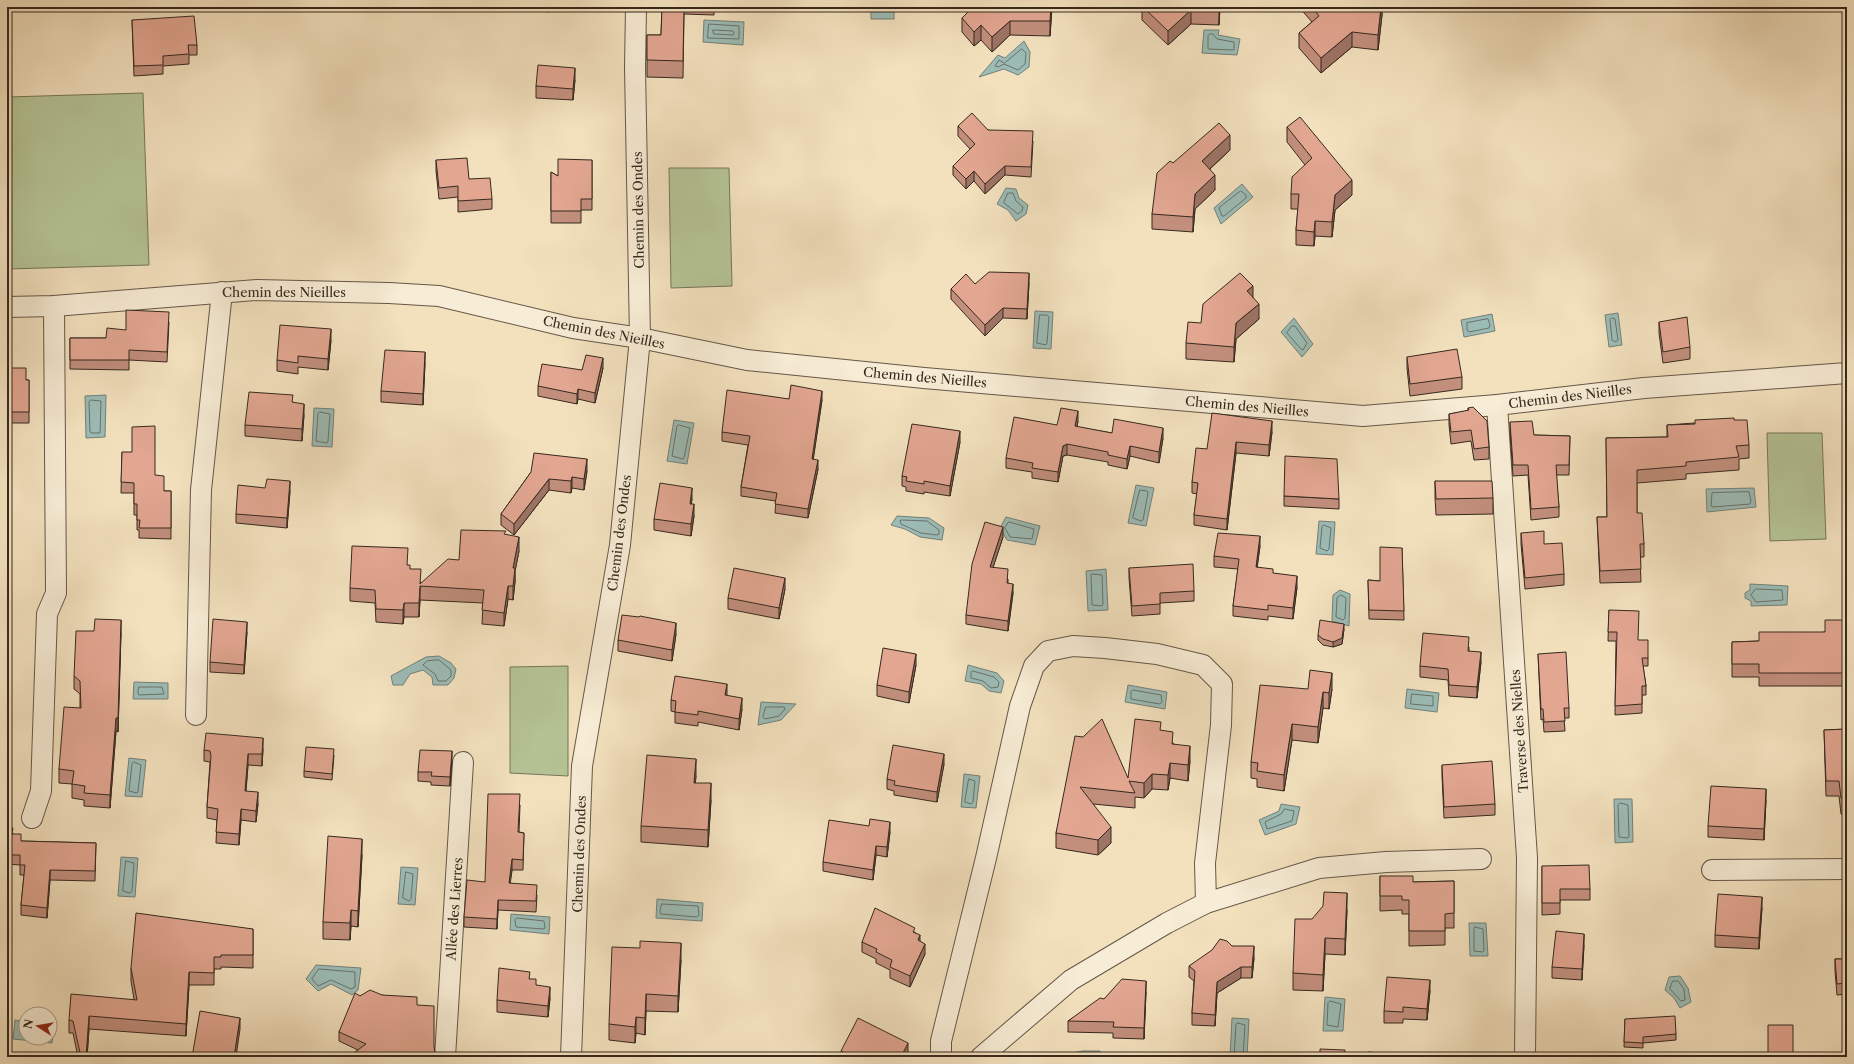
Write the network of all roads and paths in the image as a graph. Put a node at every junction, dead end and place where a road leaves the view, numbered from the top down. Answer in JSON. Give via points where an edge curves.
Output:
{"nodes":[{"id":1,"x":636,"y":7,"type":"edge"},
{"id":2,"x":222,"y":292,"type":"junction"},
{"id":3,"x":54,"y":306,"type":"junction"},
{"id":4,"x":7,"y":307,"type":"edge"},
{"id":5,"x":640,"y":338,"type":"junction"},
{"id":6,"x":1847,"y":373,"type":"edge"},
{"id":7,"x":1497,"y":405,"type":"junction"},
{"id":8,"x":196,"y":715,"type":"dead end"},
{"id":9,"x":464,"y":762,"type":"dead end"},
{"id":10,"x":32,"y":818,"type":"dead end"},
{"id":11,"x":1481,"y":859,"type":"dead end"},
{"id":12,"x":1847,"y":869,"type":"edge"},
{"id":13,"x":1712,"y":870,"type":"dead end"},
{"id":14,"x":1206,"y":903,"type":"junction"},
{"id":15,"x":445,"y":1057,"type":"edge"},
{"id":16,"x":571,"y":1057,"type":"edge"},
{"id":17,"x":941,"y":1057,"type":"edge"},
{"id":18,"x":981,"y":1057,"type":"edge"},
{"id":19,"x":1525,"y":1057,"type":"edge"}],
"edges":[{"from":1,"to":5,"type":"street","name":"Chemin des Ondes"},
{"from":2,"to":3,"type":"street","name":"Chemin des Nieilles"},
{"from":2,"to":5,"type":"street","name":"Chemin des Nieilles","via":[[257,290],[439,296],[573,328]]},
{"from":2,"to":8,"type":"street","via":[[201,490]]},
{"from":3,"to":4,"type":"street","name":"Chemin des Nieilles"},
{"from":3,"to":10,"type":"street","via":[[56,593],[48,614],[41,791]]},
{"from":5,"to":7,"type":"street","name":"Chemin des Nieilles","via":[[747,360],[1355,415]]},
{"from":5,"to":16,"type":"street","name":"Chemin des Ondes","via":[[620,545],[582,766]]},
{"from":6,"to":7,"type":"street","name":"Chemin des Nieilles","via":[[1644,388]]},
{"from":7,"to":19,"type":"street","name":"Traverse des Nielles","via":[[1527,858]]},
{"from":9,"to":15,"type":"street","name":"Allée des Lierres"},
{"from":11,"to":14,"type":"street","via":[[1386,862],[1319,868]]},
{"from":12,"to":13,"type":"street"},
{"from":14,"to":17,"type":"street","via":[[1205,863],[1221,725],[1222,684],[1204,665],[1157,654],[1073,646],[1048,651],[1034,666],[1020,706],[941,1041]]},
{"from":14,"to":18,"type":"street","via":[[1071,980]]}]}
